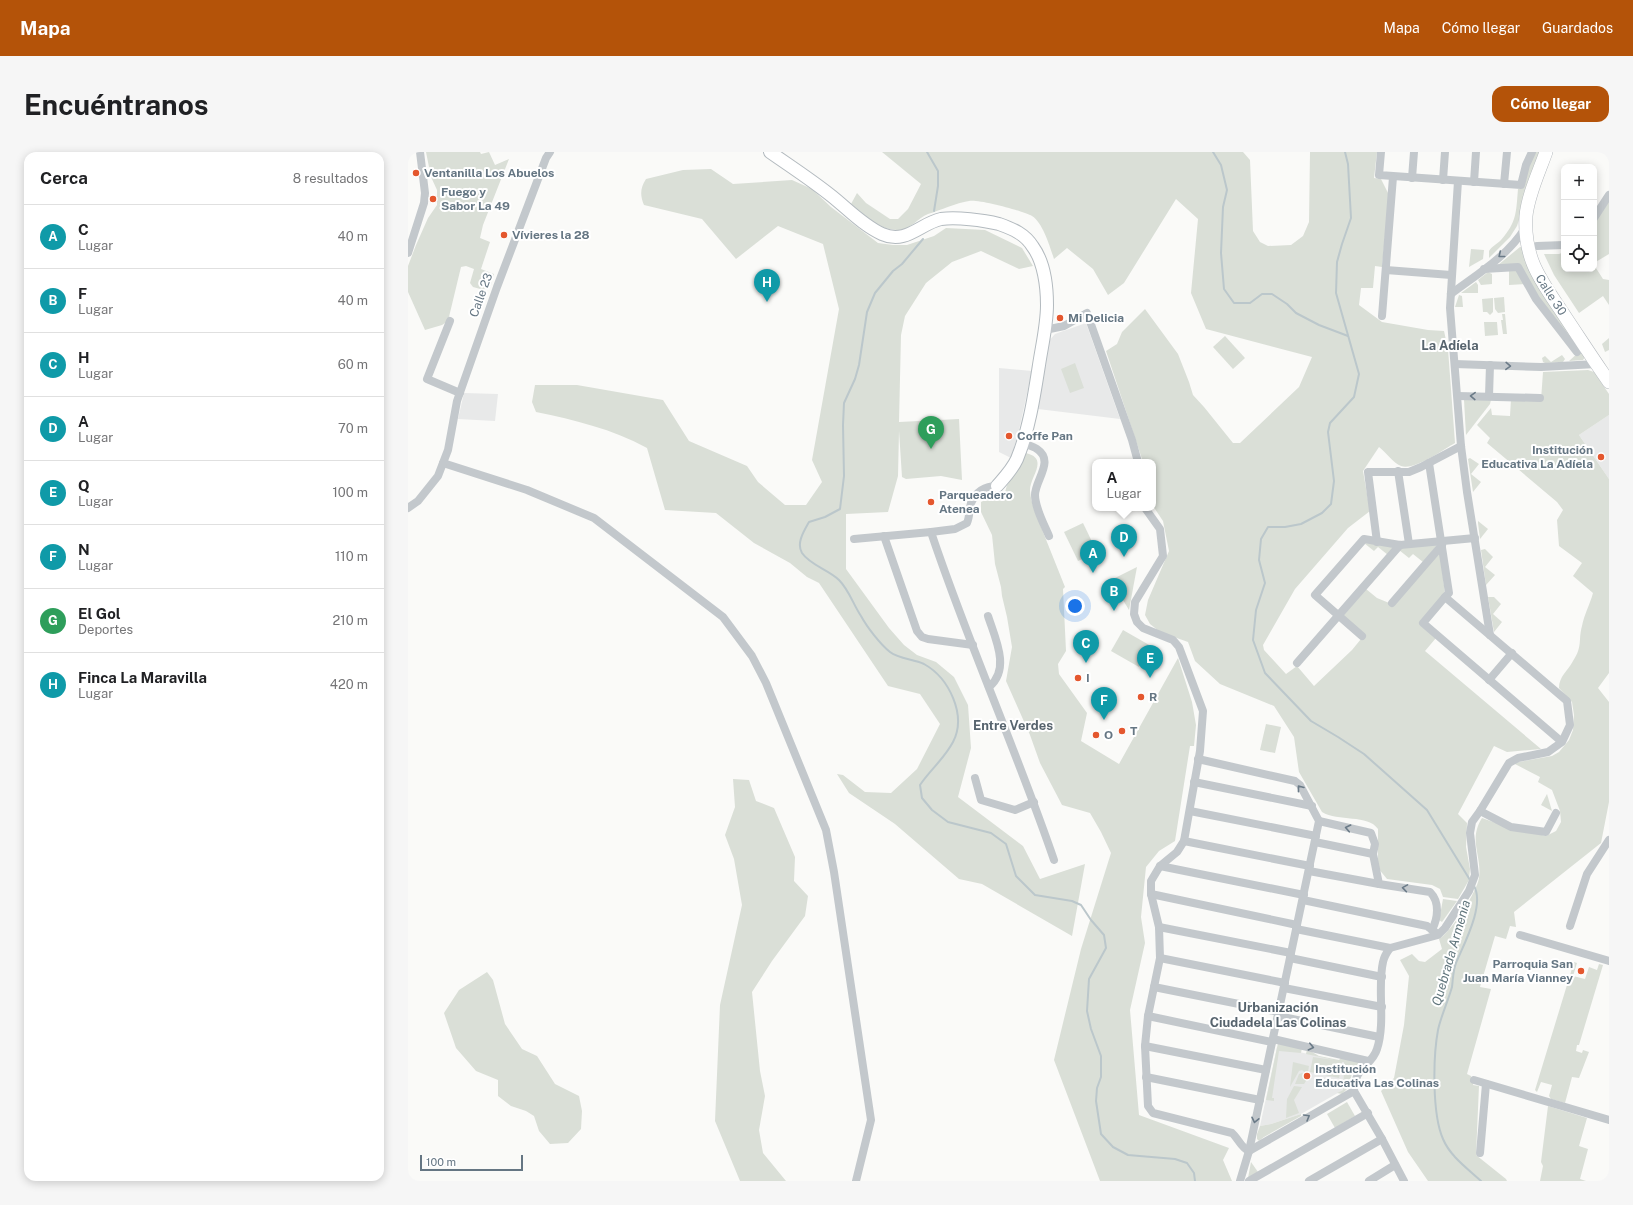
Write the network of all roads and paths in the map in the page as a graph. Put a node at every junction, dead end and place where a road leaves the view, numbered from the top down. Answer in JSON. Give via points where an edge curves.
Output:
{"nodes":[{"id":1,"x":420,"y":152,"type":"edge"},
{"id":2,"x":550,"y":152,"type":"edge"},
{"id":3,"x":770,"y":152,"type":"edge"},
{"id":4,"x":1381,"y":152,"type":"edge"},
{"id":5,"x":1414,"y":152,"type":"edge"},
{"id":6,"x":1445,"y":152,"type":"edge"},
{"id":7,"x":1476,"y":152,"type":"edge"},
{"id":8,"x":1507,"y":152,"type":"edge"},
{"id":9,"x":1532,"y":152,"type":"edge"},
{"id":10,"x":1546,"y":152,"type":"edge"},
{"id":11,"x":1555,"y":152,"type":"edge"},
{"id":12,"x":1393,"y":177,"type":"junction"},
{"id":13,"x":1412,"y":178,"type":"junction"},
{"id":14,"x":1443,"y":180,"type":"junction"},
{"id":15,"x":1458,"y":181,"type":"junction"},
{"id":16,"x":1474,"y":182,"type":"junction"},
{"id":17,"x":1504,"y":184,"type":"junction"},
{"id":18,"x":1609,"y":195,"type":"edge"},
{"id":19,"x":1597,"y":213,"type":"edge"},
{"id":20,"x":1526,"y":225,"type":"junction"},
{"id":21,"x":1561,"y":245,"type":"edge"},
{"id":22,"x":1537,"y":246,"type":"junction"},
{"id":23,"x":408,"y":253,"type":"edge"},
{"id":24,"x":1484,"y":269,"type":"junction"},
{"id":25,"x":1386,"y":270,"type":"junction"},
{"id":26,"x":1451,"y":274,"type":"junction"},
{"id":27,"x":1451,"y":294,"type":"junction"},
{"id":28,"x":1382,"y":316,"type":"dead end"},
{"id":29,"x":450,"y":321,"type":"dead end"},
{"id":30,"x":1045,"y":330,"type":"junction"},
{"id":31,"x":1577,"y":352,"type":"dead end"},
{"id":32,"x":1455,"y":364,"type":"junction"},
{"id":33,"x":1596,"y":364,"type":"junction"},
{"id":34,"x":1490,"y":366,"type":"junction"},
{"id":35,"x":1609,"y":368,"type":"edge"},
{"id":36,"x":1609,"y":382,"type":"edge"},
{"id":37,"x":460,"y":392,"type":"junction"},
{"id":38,"x":1458,"y":396,"type":"junction"},
{"id":39,"x":1489,"y":396,"type":"junction"},
{"id":40,"x":1540,"y":398,"type":"dead end"},
{"id":41,"x":1022,"y":443,"type":"junction"},
{"id":42,"x":1461,"y":446,"type":"junction"},
{"id":43,"x":1137,"y":459,"type":"edge"},
{"id":44,"x":443,"y":463,"type":"junction"},
{"id":45,"x":1429,"y":463,"type":"junction"},
{"id":46,"x":1398,"y":471,"type":"junction"},
{"id":47,"x":997,"y":486,"type":"joint"},
{"id":48,"x":408,"y":508,"type":"edge"},
{"id":49,"x":1147,"y":511,"type":"edge"},
{"id":50,"x":931,"y":532,"type":"junction"},
{"id":51,"x":884,"y":536,"type":"junction"},
{"id":52,"x":1049,"y":536,"type":"dead end"},
{"id":53,"x":1475,"y":538,"type":"junction"},
{"id":54,"x":854,"y":539,"type":"dead end"},
{"id":55,"x":1377,"y":542,"type":"junction"},
{"id":56,"x":1442,"y":543,"type":"junction"},
{"id":57,"x":1404,"y":544,"type":"junction"},
{"id":58,"x":1445,"y":597,"type":"junction"},
{"id":59,"x":1392,"y":603,"type":"dead end"},
{"id":60,"x":988,"y":616,"type":"dead end"},
{"id":61,"x":1339,"y":616,"type":"junction"},
{"id":62,"x":1490,"y":635,"type":"junction"},
{"id":63,"x":1362,"y":636,"type":"dead end"},
{"id":64,"x":973,"y":645,"type":"junction"},
{"id":65,"x":1512,"y":653,"type":"junction"},
{"id":66,"x":1297,"y":664,"type":"dead end"},
{"id":67,"x":1489,"y":680,"type":"junction"},
{"id":68,"x":989,"y":687,"type":"junction"},
{"id":69,"x":1562,"y":742,"type":"junction"},
{"id":70,"x":1198,"y":759,"type":"junction"},
{"id":71,"x":974,"y":778,"type":"dead end"},
{"id":72,"x":1194,"y":782,"type":"junction"},
{"id":73,"x":1034,"y":802,"type":"junction"},
{"id":74,"x":1312,"y":806,"type":"junction"},
{"id":75,"x":1190,"y":811,"type":"junction"},
{"id":76,"x":1480,"y":811,"type":"junction"},
{"id":77,"x":1556,"y":813,"type":"dead end"},
{"id":78,"x":1319,"y":822,"type":"junction"},
{"id":79,"x":1316,"y":839,"type":"junction"},
{"id":80,"x":1609,"y":840,"type":"edge"},
{"id":81,"x":1184,"y":841,"type":"junction"},
{"id":82,"x":1373,"y":854,"type":"junction"},
{"id":83,"x":1054,"y":860,"type":"dead end"},
{"id":84,"x":1160,"y":866,"type":"junction"},
{"id":85,"x":1310,"y":868,"type":"junction"},
{"id":86,"x":1379,"y":884,"type":"junction"},
{"id":87,"x":1150,"y":894,"type":"junction"},
{"id":88,"x":1303,"y":898,"type":"junction"},
{"id":89,"x":1159,"y":926,"type":"junction"},
{"id":90,"x":1570,"y":926,"type":"dead end"},
{"id":91,"x":1297,"y":927,"type":"junction"},
{"id":92,"x":1435,"y":932,"type":"junction"},
{"id":93,"x":1520,"y":935,"type":"dead end"},
{"id":94,"x":1390,"y":948,"type":"junction"},
{"id":95,"x":1291,"y":956,"type":"junction"},
{"id":96,"x":1160,"y":958,"type":"junction"},
{"id":97,"x":1609,"y":961,"type":"edge"},
{"id":98,"x":1382,"y":976,"type":"junction"},
{"id":99,"x":1284,"y":985,"type":"junction"},
{"id":100,"x":1154,"y":987,"type":"junction"},
{"id":101,"x":1382,"y":1007,"type":"junction"},
{"id":102,"x":1278,"y":1014,"type":"junction"},
{"id":103,"x":1148,"y":1016,"type":"junction"},
{"id":104,"x":1379,"y":1037,"type":"junction"},
{"id":105,"x":1272,"y":1040,"type":"junction"},
{"id":106,"x":1145,"y":1046,"type":"junction"},
{"id":107,"x":1368,"y":1061,"type":"junction"},
{"id":108,"x":1266,"y":1070,"type":"junction"},
{"id":109,"x":1146,"y":1077,"type":"junction"},
{"id":110,"x":1474,"y":1080,"type":"dead end"},
{"id":111,"x":1486,"y":1084,"type":"junction"},
{"id":112,"x":1354,"y":1091,"type":"junction"},
{"id":113,"x":1260,"y":1100,"type":"junction"},
{"id":114,"x":1368,"y":1113,"type":"junction"},
{"id":115,"x":1609,"y":1120,"type":"edge"},
{"id":116,"x":1382,"y":1139,"type":"junction"},
{"id":117,"x":1249,"y":1151,"type":"junction"},
{"id":118,"x":1480,"y":1153,"type":"dead end"},
{"id":119,"x":1395,"y":1165,"type":"junction"},
{"id":120,"x":856,"y":1181,"type":"edge"},
{"id":121,"x":1240,"y":1181,"type":"edge"},
{"id":122,"x":1249,"y":1181,"type":"edge"},
{"id":123,"x":1309,"y":1181,"type":"edge"},
{"id":124,"x":1369,"y":1181,"type":"edge"},
{"id":125,"x":1404,"y":1181,"type":"edge"}],
"edges":[{"from":1,"to":23,"type":"street","via":[[424,203]]},
{"from":2,"to":37,"type":"street","name":"Calle 23","via":[[499,281]]},
{"from":3,"to":30,"type":"street","via":[[830,194],[870,227],[890,237],[900,237],[948,219],[983,221],[1017,231],[1034,247],[1040,259],[1047,305]]},
{"from":4,"to":12,"type":"street","via":[[1379,175]]},
{"from":5,"to":13,"type":"street"},
{"from":6,"to":14,"type":"street"},
{"from":7,"to":16,"type":"street"},
{"from":8,"to":17,"type":"street"},
{"from":9,"to":17,"type":"street","via":[[1520,186]]},
{"from":10,"to":20,"type":"main road","name":"Calle 30","via":[[1529,203]]},
{"from":11,"to":22,"type":"main road","name":"Calle 30","via":[[1536,210]]},
{"from":12,"to":13,"type":"street"},
{"from":12,"to":25,"type":"street"},
{"from":13,"to":14,"type":"street"},
{"from":14,"to":15,"type":"street"},
{"from":15,"to":16,"type":"street"},
{"from":15,"to":26,"type":"street"},
{"from":16,"to":17,"type":"street"},
{"from":18,"to":19,"type":"street"},
{"from":20,"to":24,"type":"street","one_way":true,"via":[[1518,240]]},
{"from":20,"to":33,"type":"main road","name":"Calle 30","via":[[1528,246],[1536,272]]},
{"from":21,"to":22,"type":"street"},
{"from":22,"to":35,"type":"main road","name":"Calle 30","via":[[1549,279]]},
{"from":24,"to":27,"type":"street"},
{"from":24,"to":31,"type":"street","via":[[1518,268],[1536,299]]},
{"from":25,"to":26,"type":"street"},
{"from":25,"to":28,"type":"street"},
{"from":26,"to":27,"type":"street"},
{"from":27,"to":32,"type":"street"},
{"from":29,"to":37,"type":"street","via":[[427,379]]},
{"from":30,"to":41,"type":"street","via":[[1032,408]]},
{"from":30,"to":43,"type":"street","via":[[1064,326],[1087,313]]},
{"from":32,"to":34,"type":"street"},
{"from":32,"to":38,"type":"street"},
{"from":34,"to":33,"type":"street","one_way":true},
{"from":33,"to":36,"type":"main road","name":"Calle 30"},
{"from":34,"to":39,"type":"street"},
{"from":37,"to":44,"type":"street","name":"Calle 23"},
{"from":39,"to":38,"type":"street","one_way":true},
{"from":38,"to":42,"type":"street"},
{"from":39,"to":40,"type":"street"},
{"from":41,"to":47,"type":"street","via":[[1012,468]]},
{"from":41,"to":52,"type":"street","via":[[1041,452],[1044,461],[1035,495]]},
{"from":42,"to":45,"type":"street"},
{"from":42,"to":53,"type":"street"},
{"from":44,"to":48,"type":"street","name":"Calle 23","via":[[438,476],[418,501]]},
{"from":44,"to":120,"type":"street","via":[[527,490],[594,518],[723,616],[752,656],[826,830],[870,1120]]},
{"from":45,"to":46,"type":"street","via":[[1409,472]]},
{"from":45,"to":56,"type":"street"},
{"from":46,"to":55,"type":"street","via":[[1368,472]]},
{"from":46,"to":57,"type":"street"},
{"from":47,"to":50,"type":"street","via":[[985,486],[979,492],[971,504],[967,523],[955,529]]},
{"from":49,"to":70,"type":"street","via":[[1160,529],[1163,556],[1135,602],[1134,614],[1143,628],[1173,640],[1179,647],[1203,711]]},
{"from":50,"to":51,"type":"street"},
{"from":50,"to":64,"type":"street"},
{"from":51,"to":54,"type":"street"},
{"from":51,"to":64,"type":"street","via":[[917,631],[928,639]]},
{"from":53,"to":56,"type":"street"},
{"from":53,"to":62,"type":"street"},
{"from":55,"to":57,"type":"street"},
{"from":55,"to":61,"type":"street","via":[[1364,540],[1315,595]]},
{"from":56,"to":57,"type":"street"},
{"from":56,"to":58,"type":"street","via":[[1449,593]]},
{"from":56,"to":59,"type":"street"},
{"from":57,"to":61,"type":"street"},
{"from":58,"to":62,"type":"street"},
{"from":58,"to":67,"type":"street","via":[[1423,623]]},
{"from":60,"to":68,"type":"street","via":[[999,651],[1000,667],[996,682]]},
{"from":61,"to":63,"type":"street"},
{"from":61,"to":66,"type":"street"},
{"from":62,"to":65,"type":"street"},
{"from":64,"to":68,"type":"street"},
{"from":65,"to":67,"type":"street"},
{"from":65,"to":69,"type":"street","via":[[1567,701],[1570,725]]},
{"from":67,"to":69,"type":"street"},
{"from":68,"to":73,"type":"street"},
{"from":69,"to":76,"type":"street","via":[[1548,752],[1518,758],[1509,763]]},
{"from":70,"to":72,"type":"street"},
{"from":74,"to":70,"type":"street","one_way":true,"via":[[1295,781]]},
{"from":71,"to":73,"type":"street","via":[[982,800],[1015,810]]},
{"from":72,"to":74,"type":"street"},
{"from":72,"to":75,"type":"street"},
{"from":73,"to":83,"type":"street"},
{"from":74,"to":78,"type":"street"},
{"from":75,"to":79,"type":"street"},
{"from":75,"to":81,"type":"street"},
{"from":76,"to":77,"type":"street","via":[[1511,827],[1546,832]]},
{"from":76,"to":92,"type":"street","via":[[1472,822],[1470,833],[1475,875],[1469,891],[1446,928]]},
{"from":78,"to":79,"type":"street"},
{"from":82,"to":78,"type":"street","one_way":true,"via":[[1375,844],[1371,833]]},
{"from":79,"to":82,"type":"street"},
{"from":79,"to":85,"type":"street"},
{"from":80,"to":90,"type":"street","via":[[1587,874]]},
{"from":81,"to":84,"type":"street","via":[[1177,852]]},
{"from":81,"to":85,"type":"street"},
{"from":82,"to":86,"type":"street"},
{"from":84,"to":87,"type":"street","via":[[1151,881]]},
{"from":84,"to":88,"type":"street"},
{"from":85,"to":86,"type":"street"},
{"from":85,"to":88,"type":"street"},
{"from":92,"to":86,"type":"street","one_way":true,"via":[[1437,902],[1430,892]]},
{"from":87,"to":89,"type":"street"},
{"from":87,"to":91,"type":"street"},
{"from":88,"to":91,"type":"street"},
{"from":88,"to":92,"type":"street","via":[[1427,926]]},
{"from":89,"to":95,"type":"street"},
{"from":89,"to":96,"type":"street"},
{"from":91,"to":94,"type":"street"},
{"from":91,"to":95,"type":"street"},
{"from":92,"to":94,"type":"street"},
{"from":93,"to":97,"type":"street"},
{"from":94,"to":98,"type":"street","via":[[1383,961]]},
{"from":95,"to":98,"type":"street"},
{"from":95,"to":99,"type":"street"},
{"from":96,"to":99,"type":"street"},
{"from":96,"to":100,"type":"street"},
{"from":98,"to":101,"type":"street"},
{"from":99,"to":101,"type":"street"},
{"from":99,"to":102,"type":"street"},
{"from":100,"to":102,"type":"street"},
{"from":100,"to":103,"type":"street"},
{"from":101,"to":104,"type":"street"},
{"from":102,"to":104,"type":"street"},
{"from":102,"to":105,"type":"street"},
{"from":103,"to":105,"type":"street"},
{"from":103,"to":106,"type":"street"},
{"from":104,"to":107,"type":"street","via":[[1377,1050]]},
{"from":105,"to":107,"type":"street","one_way":true},
{"from":105,"to":108,"type":"street"},
{"from":106,"to":108,"type":"street"},
{"from":106,"to":109,"type":"street"},
{"from":107,"to":112,"type":"street","via":[[1360,1070],[1354,1083]]},
{"from":108,"to":113,"type":"street"},
{"from":109,"to":113,"type":"street"},
{"from":109,"to":117,"type":"street","via":[[1148,1106],[1152,1113],[1232,1133]]},
{"from":110,"to":111,"type":"street"},
{"from":111,"to":115,"type":"street"},
{"from":111,"to":118,"type":"street"},
{"from":112,"to":114,"type":"street"},
{"from":117,"to":112,"type":"street","one_way":true},
{"from":113,"to":117,"type":"street","one_way":true},
{"from":114,"to":116,"type":"street"},
{"from":114,"to":122,"type":"street"},
{"from":116,"to":119,"type":"street"},
{"from":116,"to":123,"type":"street"},
{"from":117,"to":121,"type":"street"},
{"from":119,"to":124,"type":"street"},
{"from":119,"to":125,"type":"street"}]}
